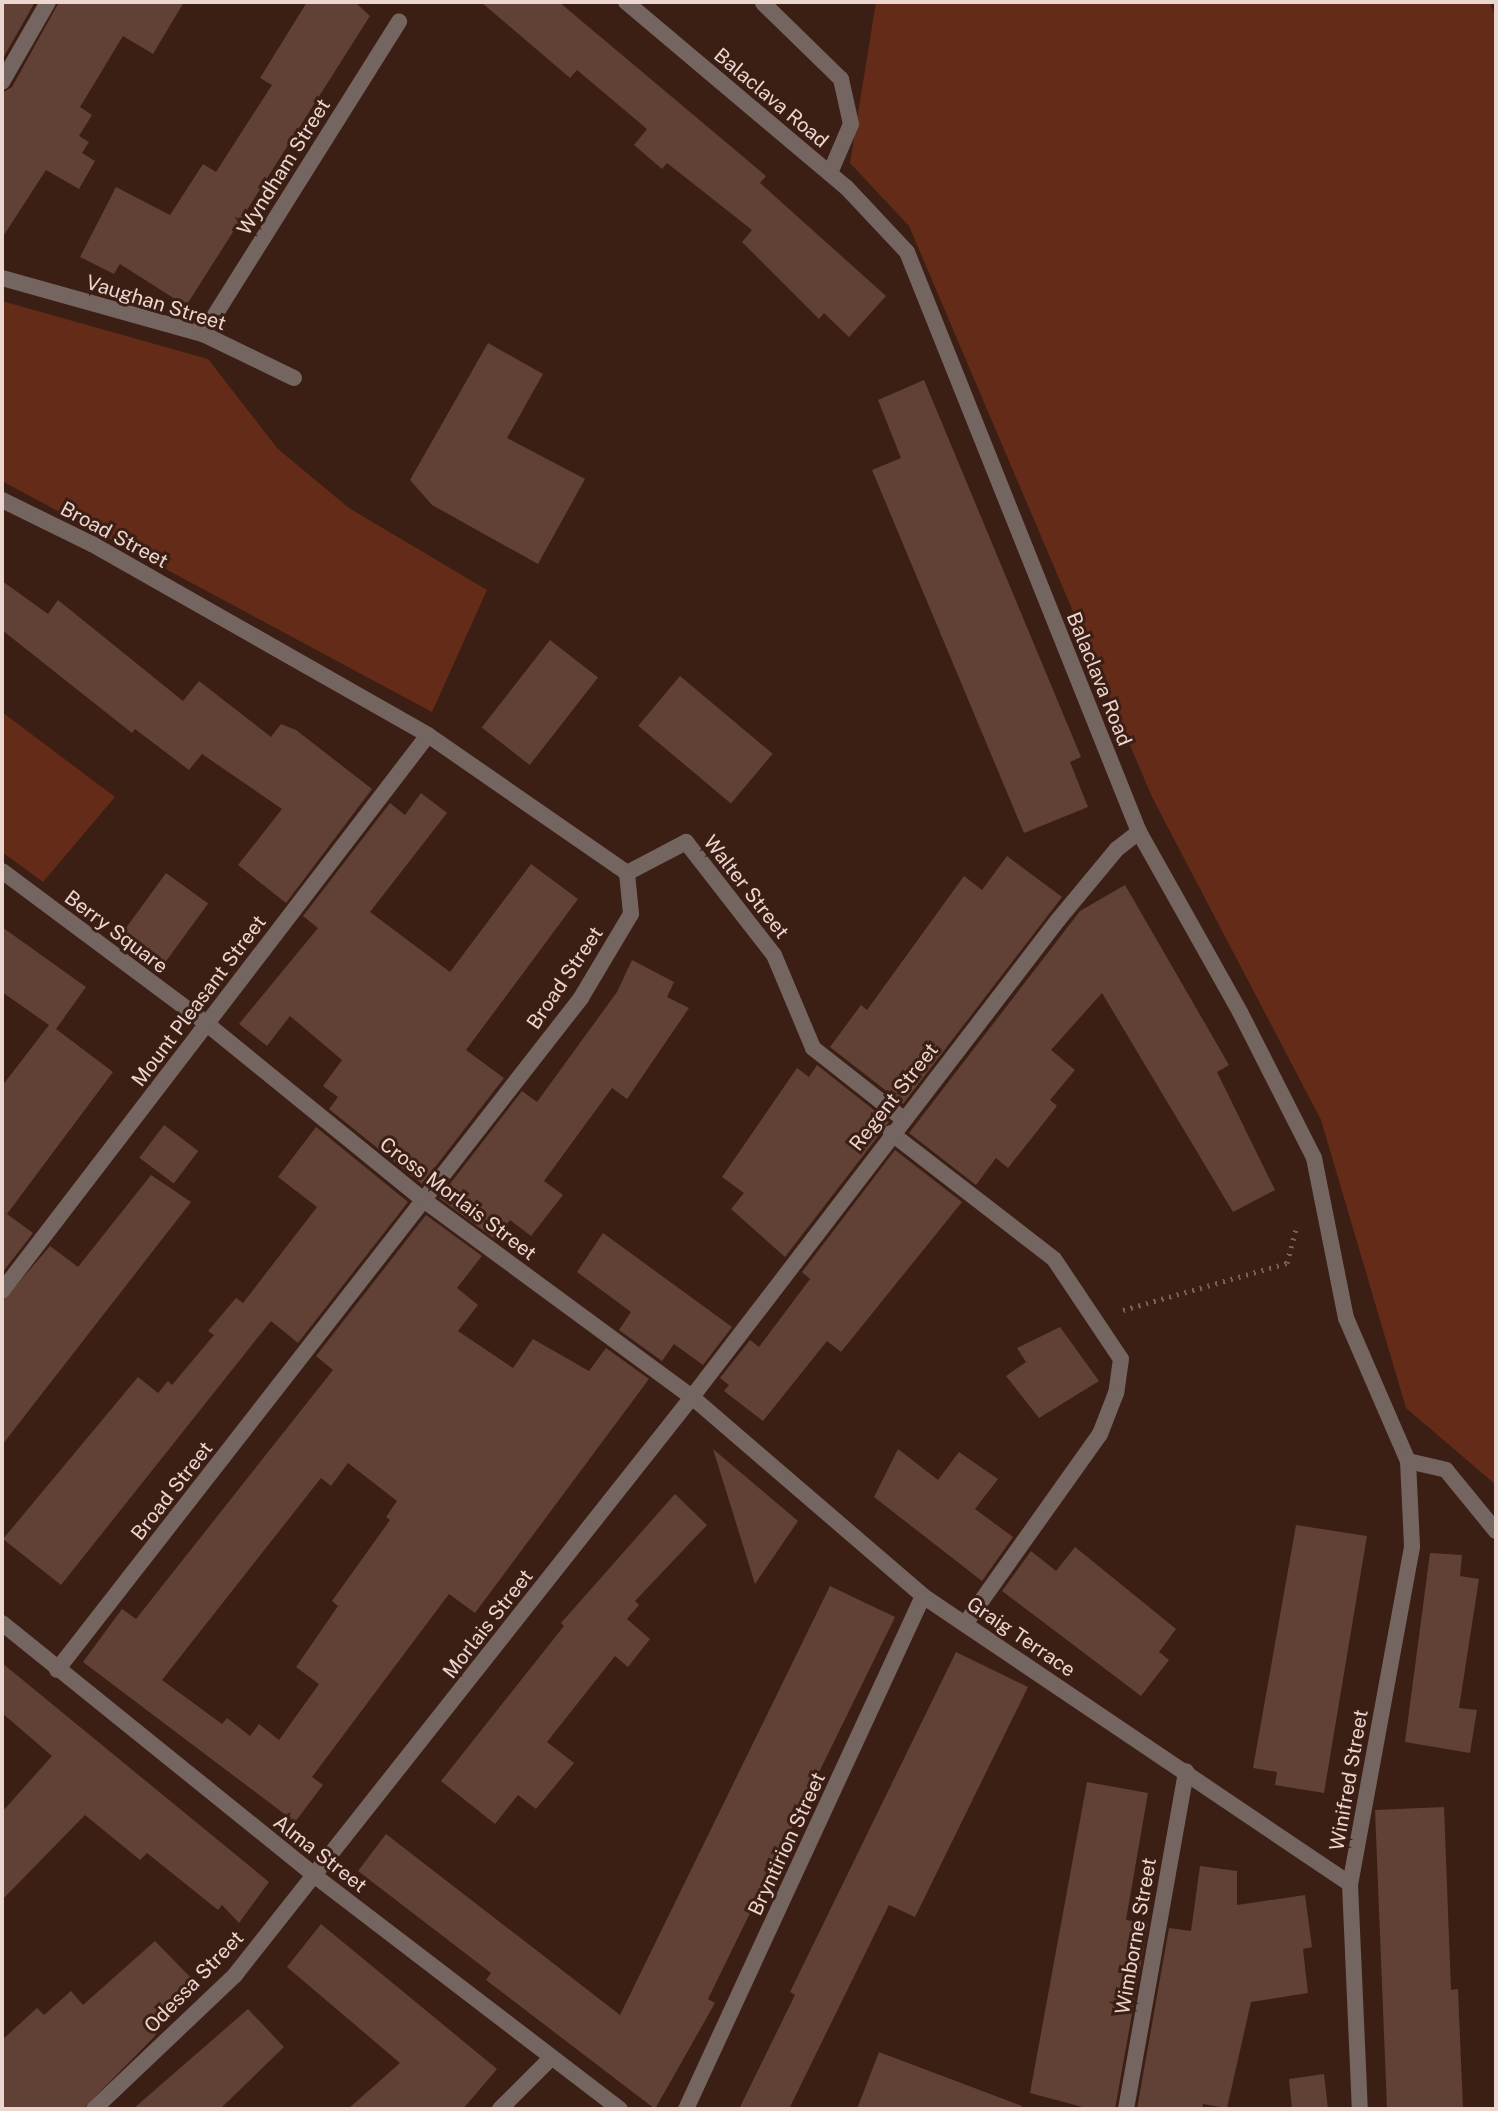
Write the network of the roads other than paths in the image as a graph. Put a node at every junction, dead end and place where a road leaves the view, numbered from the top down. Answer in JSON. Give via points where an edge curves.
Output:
{"nodes":[{"id":1,"x":48,"y":2,"type":"edge"},
{"id":2,"x":626,"y":2,"type":"edge"},
{"id":3,"x":763,"y":3,"type":"edge"},
{"id":4,"x":399,"y":21,"type":"dead end"},
{"id":5,"x":2,"y":82,"type":"edge"},
{"id":6,"x":830,"y":173,"type":"junction"},
{"id":7,"x":2,"y":278,"type":"edge"},
{"id":8,"x":203,"y":334,"type":"junction"},
{"id":9,"x":294,"y":378,"type":"dead end"},
{"id":10,"x":2,"y":500,"type":"edge"},
{"id":11,"x":428,"y":735,"type":"junction"},
{"id":12,"x":1139,"y":832,"type":"junction"},
{"id":13,"x":2,"y":871,"type":"edge"},
{"id":14,"x":627,"y":873,"type":"junction"},
{"id":15,"x":207,"y":1024,"type":"junction"},
{"id":16,"x":902,"y":1118,"type":"junction"},
{"id":17,"x":891,"y":1133,"type":"junction"},
{"id":18,"x":425,"y":1201,"type":"junction"},
{"id":19,"x":2,"y":1291,"type":"edge"},
{"id":20,"x":692,"y":1397,"type":"junction"},
{"id":21,"x":1408,"y":1461,"type":"junction"},
{"id":22,"x":1496,"y":1531,"type":"edge"},
{"id":23,"x":923,"y":1596,"type":"junction"},
{"id":24,"x":2,"y":1623,"type":"edge"},
{"id":25,"x":965,"y":1624,"type":"junction"},
{"id":26,"x":57,"y":1670,"type":"junction"},
{"id":27,"x":1186,"y":1771,"type":"junction"},
{"id":28,"x":315,"y":1876,"type":"junction"},
{"id":29,"x":1350,"y":1884,"type":"junction"},
{"id":30,"x":550,"y":2059,"type":"junction"},
{"id":31,"x":94,"y":2109,"type":"edge"},
{"id":32,"x":500,"y":2109,"type":"edge"},
{"id":33,"x":620,"y":2109,"type":"edge"},
{"id":34,"x":686,"y":2109,"type":"edge"},
{"id":35,"x":1126,"y":2109,"type":"edge"},
{"id":36,"x":1360,"y":2109,"type":"edge"}],
"edges":[{"from":1,"to":5,"type":"street"},
{"from":2,"to":6,"type":"street","name":"Balaclava Road"},
{"from":3,"to":6,"type":"street","via":[[841,79],[851,124]]},
{"from":4,"to":8,"type":"street","name":"Wyndham Street"},
{"from":6,"to":12,"type":"street","name":"Balaclava Road","via":[[907,252]]},
{"from":7,"to":8,"type":"street","name":"Vaughan Street"},
{"from":8,"to":9,"type":"street","name":"Vaughan Street"},
{"from":10,"to":11,"type":"street","name":"Broad Street","via":[[92,544]]},
{"from":11,"to":14,"type":"street","name":"Broad Street"},
{"from":11,"to":15,"type":"street","name":"Mount Pleasant Street"},
{"from":12,"to":16,"type":"street","name":"Regent Street","via":[[1117,849],[1068,908]]},
{"from":12,"to":21,"type":"street","name":"Balaclava Road","via":[[1314,1158],[1346,1318]]},
{"from":13,"to":15,"type":"street","name":"Berry Square"},
{"from":14,"to":16,"type":"street","name":"Walter Street","via":[[686,842],[774,955],[813,1048]]},
{"from":14,"to":18,"type":"street","name":"Broad Street","via":[[631,914],[581,998]]},
{"from":15,"to":18,"type":"street","name":"Cross Morlais Street"},
{"from":15,"to":19,"type":"street","name":"Mount Pleasant Street"},
{"from":16,"to":17,"type":"street","name":"Regent Street"},
{"from":17,"to":20,"type":"street","name":"Regent Street"},
{"from":17,"to":25,"type":"street","via":[[1054,1259],[1121,1359],[1116,1393],[1100,1434]]},
{"from":18,"to":20,"type":"street","name":"Cross Morlais Street"},
{"from":18,"to":26,"type":"street","name":"Broad Street"},
{"from":20,"to":23,"type":"street","name":"Graig Terrace"},
{"from":20,"to":28,"type":"street","name":"Morlais Street"},
{"from":21,"to":22,"type":"street","via":[[1446,1470]]},
{"from":21,"to":29,"type":"street","name":"Winifred Street","via":[[1412,1547]]},
{"from":23,"to":25,"type":"street","name":"Graig Terrace"},
{"from":23,"to":34,"type":"street","name":"Bryntirion Street"},
{"from":24,"to":26,"type":"street","name":"Alma Street"},
{"from":25,"to":27,"type":"street","name":"Graig Terrace"},
{"from":26,"to":28,"type":"street","name":"Alma Street"},
{"from":27,"to":29,"type":"street","name":"Graig Terrace"},
{"from":27,"to":35,"type":"street","name":"Wimborne Street"},
{"from":28,"to":30,"type":"street","name":"Alma Street"},
{"from":28,"to":31,"type":"street","name":"Odessa Street","via":[[235,1975]]},
{"from":29,"to":36,"type":"street","name":"Winifred Street"},
{"from":30,"to":32,"type":"street"},
{"from":30,"to":33,"type":"street","name":"Alma Street"}]}
